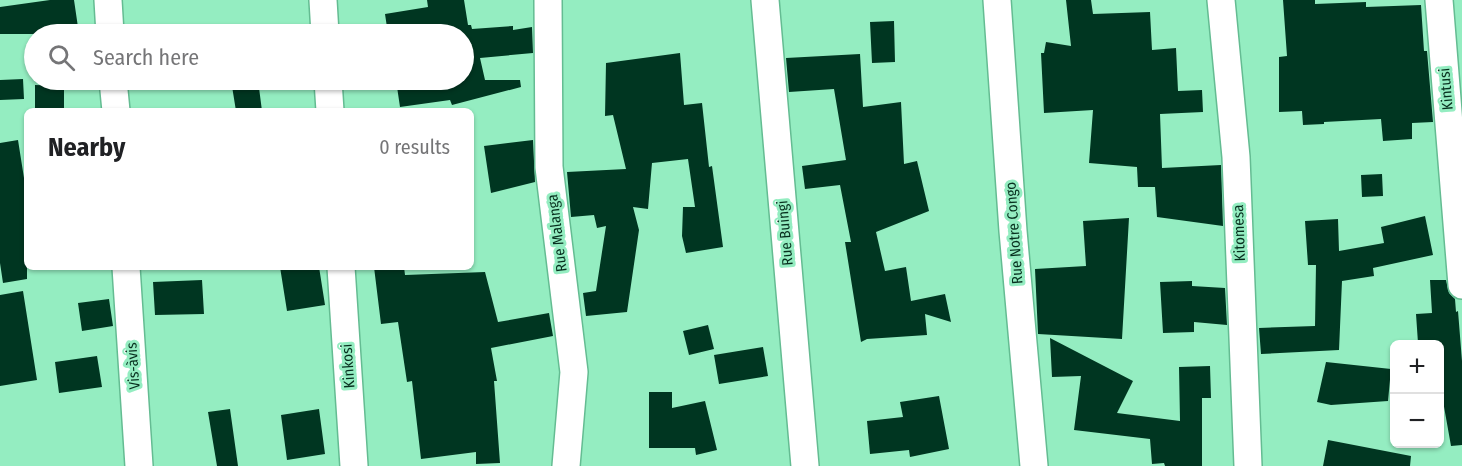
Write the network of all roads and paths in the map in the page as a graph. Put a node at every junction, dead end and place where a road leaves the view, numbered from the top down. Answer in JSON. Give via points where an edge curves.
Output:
{"nodes":[{"id":1,"x":108,"y":0,"type":"edge"},
{"id":2,"x":323,"y":0,"type":"edge"},
{"id":3,"x":548,"y":0,"type":"edge"},
{"id":4,"x":765,"y":0,"type":"edge"},
{"id":5,"x":997,"y":0,"type":"edge"},
{"id":6,"x":1221,"y":0,"type":"edge"},
{"id":7,"x":1439,"y":0,"type":"edge"},
{"id":8,"x":109,"y":24,"type":"edge"},
{"id":9,"x":324,"y":24,"type":"edge"},
{"id":10,"x":114,"y":90,"type":"edge"},
{"id":11,"x":329,"y":90,"type":"edge"},
{"id":12,"x":116,"y":108,"type":"edge"},
{"id":13,"x":330,"y":108,"type":"edge"},
{"id":14,"x":126,"y":270,"type":"edge"},
{"id":15,"x":341,"y":270,"type":"edge"},
{"id":16,"x":1462,"y":285,"type":"edge"},
{"id":17,"x":139,"y":466,"type":"edge"},
{"id":18,"x":354,"y":466,"type":"edge"},
{"id":19,"x":566,"y":466,"type":"edge"},
{"id":20,"x":805,"y":466,"type":"edge"},
{"id":21,"x":1034,"y":466,"type":"edge"},
{"id":22,"x":1248,"y":466,"type":"edge"}],
"edges":[{"from":1,"to":8,"type":"street"},
{"from":2,"to":9,"type":"street"},
{"from":3,"to":19,"type":"street","name":"Rue Malanga","via":[[549,167],[573,372]]},
{"from":4,"to":20,"type":"street","name":"Rue Buingi"},
{"from":5,"to":21,"type":"street","name":"Rue Notre Congo"},
{"from":6,"to":22,"type":"street","name":"Kitomesa","via":[[1236,157]]},
{"from":7,"to":16,"type":"street","name":"Kintusi"},
{"from":10,"to":12,"type":"street"},
{"from":11,"to":13,"type":"street"},
{"from":14,"to":17,"type":"street","name":"Vis-àvis"},
{"from":15,"to":18,"type":"street","name":"Kinkosi"}]}
